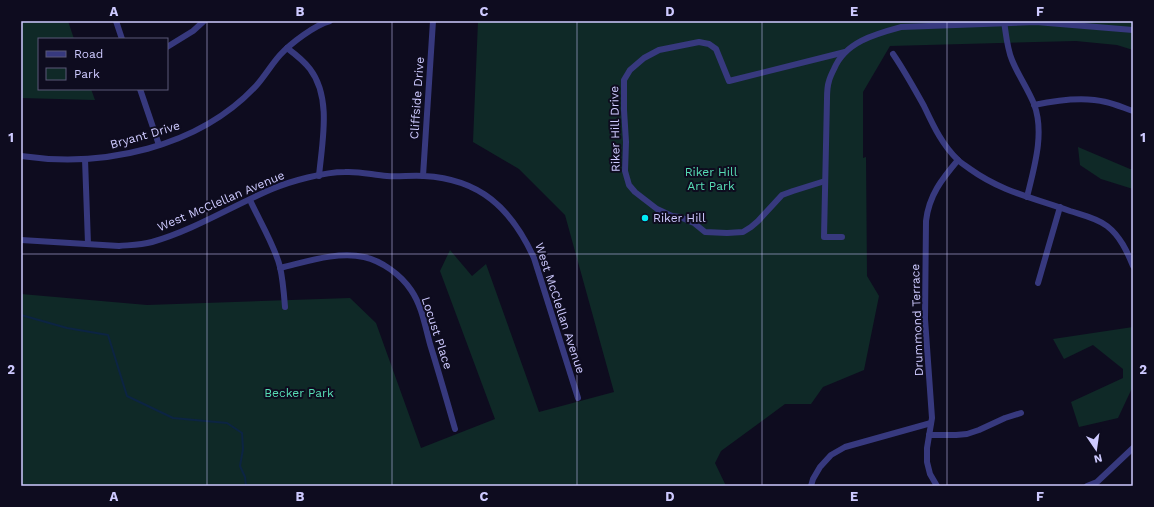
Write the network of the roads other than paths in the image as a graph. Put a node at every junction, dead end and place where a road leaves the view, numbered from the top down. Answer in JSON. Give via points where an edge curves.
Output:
{"nodes":[{"id":1,"x":116,"y":21,"type":"edge"},
{"id":2,"x":204,"y":21,"type":"edge"},
{"id":3,"x":330,"y":21,"type":"edge"},
{"id":4,"x":433,"y":21,"type":"edge"},
{"id":5,"x":1004,"y":22,"type":"edge"},
{"id":6,"x":1133,"y":30,"type":"edge"},
{"id":7,"x":122,"y":38,"type":"edge"},
{"id":8,"x":168,"y":46,"type":"edge"},
{"id":9,"x":287,"y":48,"type":"junction"},
{"id":10,"x":844,"y":52,"type":"junction"},
{"id":11,"x":893,"y":54,"type":"dead end"},
{"id":12,"x":140,"y":90,"type":"edge"},
{"id":13,"x":1034,"y":105,"type":"junction"},
{"id":14,"x":1133,"y":111,"type":"edge"},
{"id":15,"x":159,"y":145,"type":"junction"},
{"id":16,"x":21,"y":156,"type":"edge"},
{"id":17,"x":85,"y":159,"type":"junction"},
{"id":18,"x":958,"y":160,"type":"junction"},
{"id":19,"x":319,"y":176,"type":"junction"},
{"id":20,"x":423,"y":176,"type":"junction"},
{"id":21,"x":825,"y":181,"type":"junction"},
{"id":22,"x":1027,"y":197,"type":"junction"},
{"id":23,"x":250,"y":200,"type":"junction"},
{"id":24,"x":1060,"y":207,"type":"junction"},
{"id":25,"x":842,"y":237,"type":"dead end"},
{"id":26,"x":21,"y":240,"type":"edge"},
{"id":27,"x":88,"y":244,"type":"junction"},
{"id":28,"x":1133,"y":266,"type":"edge"},
{"id":29,"x":280,"y":268,"type":"junction"},
{"id":30,"x":1038,"y":283,"type":"dead end"},
{"id":31,"x":285,"y":307,"type":"dead end"},
{"id":32,"x":578,"y":398,"type":"dead end"},
{"id":33,"x":1021,"y":413,"type":"dead end"},
{"id":34,"x":931,"y":423,"type":"junction"},
{"id":35,"x":455,"y":430,"type":"dead end"},
{"id":36,"x":929,"y":435,"type":"junction"},
{"id":37,"x":1133,"y":448,"type":"edge"},
{"id":38,"x":811,"y":486,"type":"edge"},
{"id":39,"x":937,"y":486,"type":"edge"},
{"id":40,"x":1087,"y":486,"type":"edge"}],
"edges":[{"from":1,"to":7,"type":"street"},
{"from":2,"to":8,"type":"street"},
{"from":3,"to":9,"type":"street","name":"Bryant Drive"},
{"from":4,"to":20,"type":"street","name":"Cliffside Drive"},
{"from":5,"to":6,"type":"street","name":"Riker Hill Drive"},
{"from":5,"to":10,"type":"street","name":"Riker Hill Drive","via":[[901,27],[861,40]]},
{"from":5,"to":13,"type":"street","via":[[1012,59]]},
{"from":9,"to":15,"type":"street","name":"Bryant Drive","via":[[257,85],[226,112],[198,129]]},
{"from":9,"to":19,"type":"street","via":[[310,69],[323,100]]},
{"from":10,"to":21,"type":"street","name":"Riker Hill Drive","via":[[836,62],[829,80]]},
{"from":10,"to":21,"type":"street","name":"Riker Hill Drive","via":[[729,81],[716,49],[699,42],[659,50],[644,58],[630,70],[624,80],[625,171],[629,185],[657,209],[694,223],[705,232],[743,232],[758,221],[782,196]]},
{"from":11,"to":18,"type":"street","via":[[940,137]]},
{"from":12,"to":15,"type":"street"},
{"from":13,"to":14,"type":"street","via":[[1073,99],[1090,100],[1105,101]]},
{"from":13,"to":22,"type":"street","via":[[1038,135]]},
{"from":15,"to":17,"type":"street","name":"Bryant Drive","via":[[115,156]]},
{"from":16,"to":17,"type":"street","name":"Bryant Drive"},
{"from":17,"to":27,"type":"street"},
{"from":18,"to":22,"type":"street","via":[[988,181]]},
{"from":18,"to":34,"type":"street","name":"Drummond Terrace","via":[[933,195],[926,221],[925,318]]},
{"from":19,"to":20,"type":"street","name":"West McClellan Avenue","via":[[336,172]]},
{"from":19,"to":23,"type":"street","name":"West McClellan Avenue","via":[[278,187]]},
{"from":20,"to":32,"type":"street","name":"West McClellan Avenue","via":[[449,179],[471,187],[494,202],[516,225],[534,258]]},
{"from":21,"to":25,"type":"street","name":"Riker Hill Drive","via":[[824,237]]},
{"from":22,"to":24,"type":"street"},
{"from":23,"to":27,"type":"street","name":"West McClellan Avenue","via":[[151,242],[119,246]]},
{"from":23,"to":29,"type":"street"},
{"from":24,"to":28,"type":"street","via":[[1106,225],[1121,241]]},
{"from":24,"to":30,"type":"street"},
{"from":26,"to":27,"type":"street","name":"West McClellan Avenue"},
{"from":29,"to":31,"type":"street"},
{"from":29,"to":35,"type":"street","name":"Locust Place","via":[[342,256],[364,257],[385,266],[405,283],[421,312]]},
{"from":33,"to":36,"type":"street","via":[[967,434]]},
{"from":34,"to":36,"type":"street","name":"Drummond Terrace"},
{"from":34,"to":38,"type":"street","via":[[845,447],[831,455],[820,467]]},
{"from":36,"to":39,"type":"street","name":"Drummond Terrace","via":[[927,462]]},
{"from":37,"to":40,"type":"street","via":[[1097,482]]}]}
